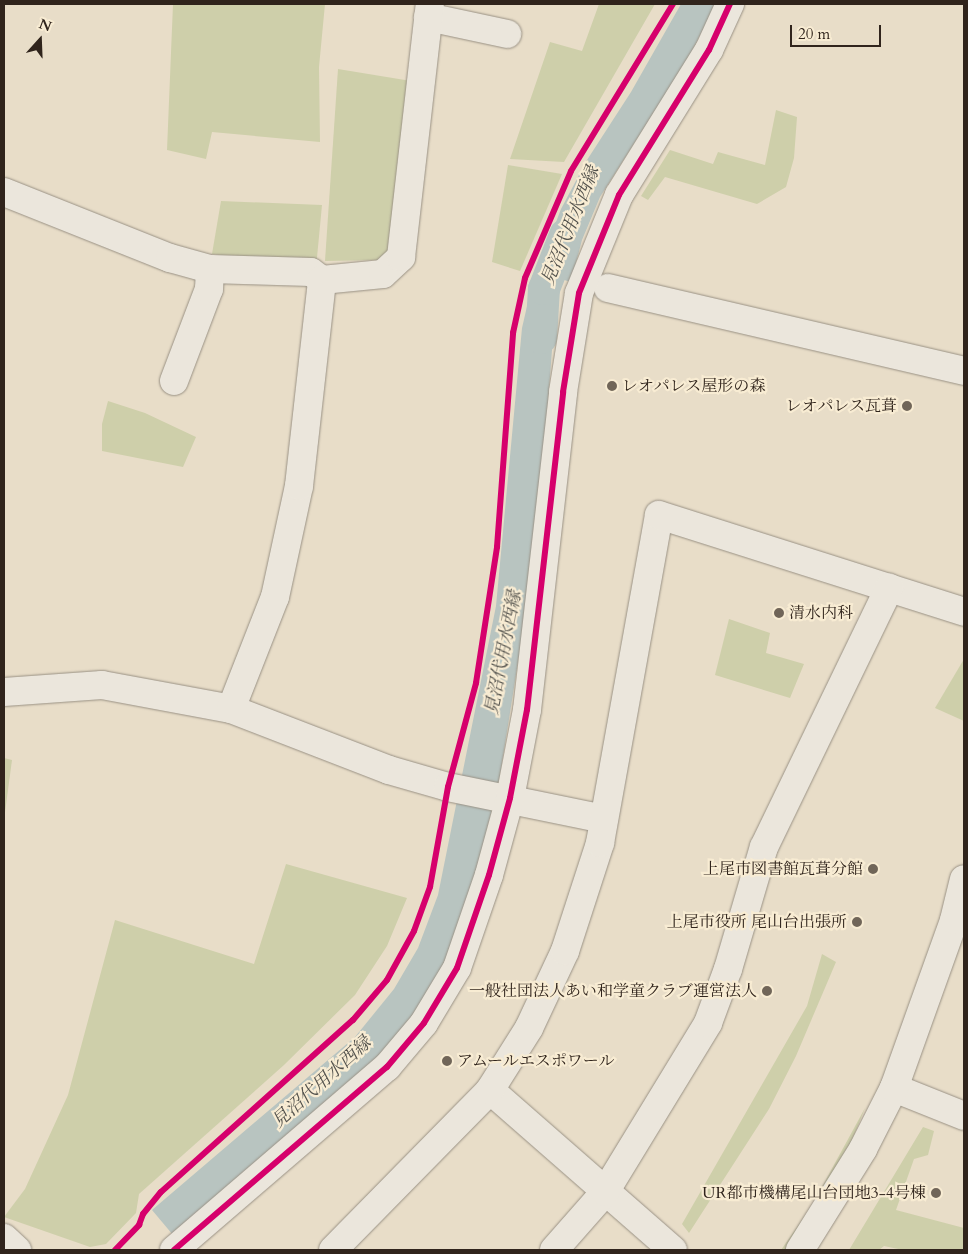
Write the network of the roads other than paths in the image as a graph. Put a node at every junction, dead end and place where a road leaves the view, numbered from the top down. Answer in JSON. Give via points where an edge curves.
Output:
{"nodes":[{"id":1,"x":730,"y":4,"type":"edge"},
{"id":2,"x":429,"y":11,"type":"edge"},
{"id":3,"x":507,"y":34,"type":"dead end"},
{"id":4,"x":4,"y":192,"type":"edge"},
{"id":5,"x":210,"y":269,"type":"junction"},
{"id":6,"x":322,"y":280,"type":"junction"},
{"id":7,"x":595,"y":284,"type":"junction"},
{"id":8,"x":964,"y":371,"type":"edge"},
{"id":9,"x":174,"y":380,"type":"dead end"},
{"id":10,"x":889,"y":588,"type":"junction"},
{"id":11,"x":964,"y":612,"type":"edge"},
{"id":12,"x":4,"y":692,"type":"edge"},
{"id":13,"x":231,"y":709,"type":"junction"},
{"id":14,"x":507,"y":798,"type":"junction"},
{"id":15,"x":604,"y":819,"type":"junction"},
{"id":16,"x":964,"y":879,"type":"edge"},
{"id":17,"x":894,"y":1088,"type":"junction"},
{"id":18,"x":490,"y":1090,"type":"junction"},
{"id":19,"x":964,"y":1116,"type":"edge"},
{"id":20,"x":605,"y":1192,"type":"junction"},
{"id":21,"x":4,"y":1238,"type":"edge"},
{"id":22,"x":17,"y":1250,"type":"edge"},
{"id":23,"x":174,"y":1250,"type":"edge"},
{"id":24,"x":333,"y":1250,"type":"edge"},
{"id":25,"x":554,"y":1250,"type":"edge"},
{"id":26,"x":673,"y":1250,"type":"edge"},
{"id":27,"x":800,"y":1250,"type":"edge"}],
"edges":[{"from":1,"to":7,"type":"street","via":[[709,50],[619,195]]},
{"from":2,"to":3,"type":"street"},
{"from":2,"to":6,"type":"street","via":[[401,257],[383,274]]},
{"from":4,"to":5,"type":"street","via":[[170,258]]},
{"from":5,"to":6,"type":"street","via":[[311,272]]},
{"from":5,"to":9,"type":"street","via":[[209,289]]},
{"from":6,"to":13,"type":"street","via":[[299,486],[274,597]]},
{"from":7,"to":8,"type":"street"},
{"from":7,"to":14,"type":"street","via":[[563,392],[527,710]]},
{"from":10,"to":11,"type":"street"},
{"from":10,"to":15,"type":"street","via":[[659,515]]},
{"from":10,"to":20,"type":"street","via":[[764,847],[708,1024]]},
{"from":12,"to":13,"type":"street","via":[[102,685]]},
{"from":13,"to":14,"type":"street","via":[[389,770]]},
{"from":14,"to":15,"type":"street"},
{"from":14,"to":23,"type":"street","via":[[466,944],[457,968],[424,1022],[387,1066]]},
{"from":15,"to":18,"type":"street","via":[[600,843],[565,951],[530,1028]]},
{"from":16,"to":17,"type":"street","via":[[954,920]]},
{"from":17,"to":19,"type":"street"},
{"from":17,"to":27,"type":"street","via":[[863,1149]]},
{"from":18,"to":20,"type":"street"},
{"from":18,"to":24,"type":"street"},
{"from":20,"to":25,"type":"street"},
{"from":20,"to":26,"type":"street"},
{"from":21,"to":22,"type":"street"}]}
